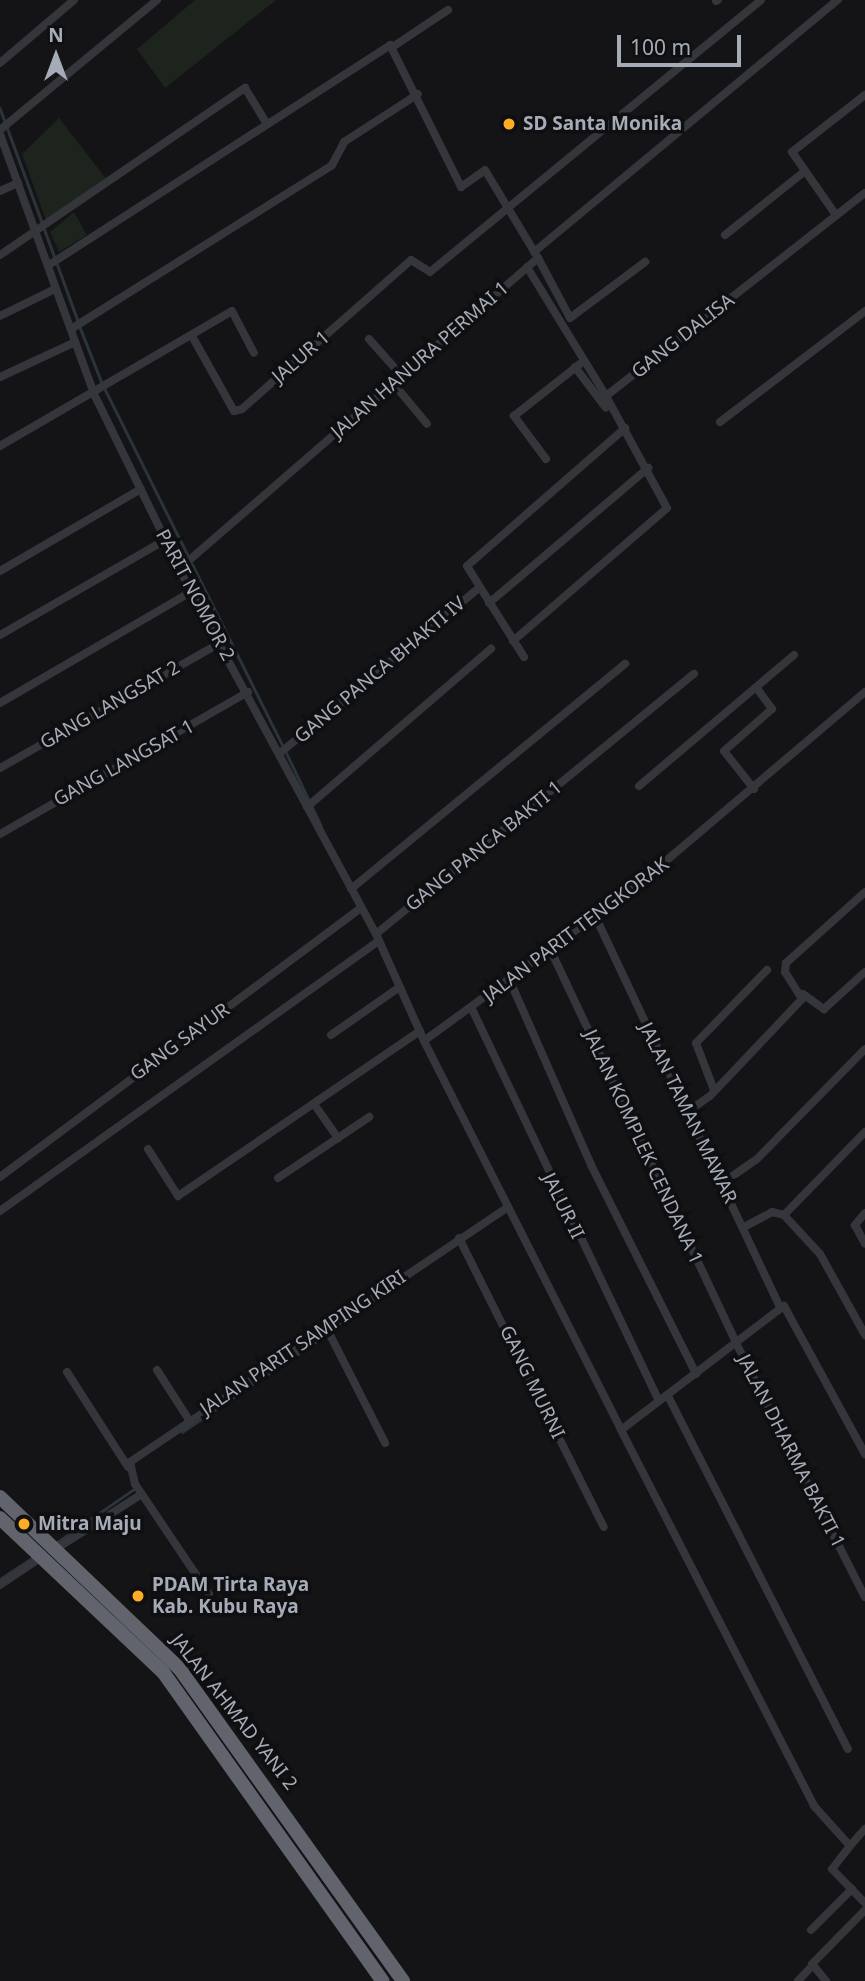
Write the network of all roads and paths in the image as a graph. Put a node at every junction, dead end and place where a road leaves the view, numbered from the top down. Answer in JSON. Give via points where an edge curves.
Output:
{"nodes":[{"id":1,"x":74,"y":0,"type":"edge"},
{"id":2,"x":158,"y":0,"type":"edge"},
{"id":3,"x":761,"y":0,"type":"edge"},
{"id":4,"x":838,"y":0,"type":"edge"},
{"id":5,"x":448,"y":10,"type":"dead end"},
{"id":6,"x":394,"y":46,"type":"junction"},
{"id":7,"x":0,"y":63,"type":"edge"},
{"id":8,"x":418,"y":94,"type":"junction"},
{"id":9,"x":865,"y":95,"type":"edge"},
{"id":10,"x":267,"y":124,"type":"junction"},
{"id":11,"x":0,"y":132,"type":"edge"},
{"id":12,"x":804,"y":172,"type":"junction"},
{"id":13,"x":18,"y":183,"type":"junction"},
{"id":14,"x":0,"y":191,"type":"edge"},
{"id":15,"x":865,"y":193,"type":"edge"},
{"id":16,"x":509,"y":205,"type":"junction"},
{"id":17,"x":836,"y":215,"type":"junction"},
{"id":18,"x":38,"y":235,"type":"junction"},
{"id":19,"x":725,"y":235,"type":"dead end"},
{"id":20,"x":0,"y":255,"type":"edge"},
{"id":21,"x":536,"y":255,"type":"junction"},
{"id":22,"x":645,"y":261,"type":"dead end"},
{"id":23,"x":49,"y":265,"type":"junction"},
{"id":24,"x":527,"y":267,"type":"junction"},
{"id":25,"x":55,"y":289,"type":"junction"},
{"id":26,"x":865,"y":311,"type":"edge"},
{"id":27,"x":0,"y":316,"type":"edge"},
{"id":28,"x":71,"y":329,"type":"junction"},
{"id":29,"x":192,"y":336,"type":"junction"},
{"id":30,"x":369,"y":339,"type":"dead end"},
{"id":31,"x":73,"y":343,"type":"junction"},
{"id":32,"x":254,"y":353,"type":"dead end"},
{"id":33,"x":584,"y":361,"type":"junction"},
{"id":34,"x":575,"y":367,"type":"junction"},
{"id":35,"x":402,"y":376,"type":"junction"},
{"id":36,"x":0,"y":377,"type":"edge"},
{"id":37,"x":393,"y":383,"type":"junction"},
{"id":38,"x":94,"y":394,"type":"junction"},
{"id":39,"x":606,"y":396,"type":"junction"},
{"id":40,"x":606,"y":408,"type":"dead end"},
{"id":41,"x":720,"y":422,"type":"dead end"},
{"id":42,"x":427,"y":425,"type":"dead end"},
{"id":43,"x":625,"y":428,"type":"junction"},
{"id":44,"x":0,"y":446,"type":"edge"},
{"id":45,"x":546,"y":459,"type":"dead end"},
{"id":46,"x":649,"y":468,"type":"junction"},
{"id":47,"x":141,"y":489,"type":"junction"},
{"id":48,"x":166,"y":540,"type":"junction"},
{"id":49,"x":185,"y":564,"type":"junction"},
{"id":50,"x":0,"y":571,"type":"edge"},
{"id":51,"x":480,"y":588,"type":"junction"},
{"id":52,"x":191,"y":592,"type":"junction"},
{"id":53,"x":489,"y":603,"type":"junction"},
{"id":54,"x":0,"y":635,"type":"edge"},
{"id":55,"x":513,"y":641,"type":"junction"},
{"id":56,"x":220,"y":643,"type":"junction"},
{"id":57,"x":491,"y":649,"type":"dead end"},
{"id":58,"x":794,"y":655,"type":"dead end"},
{"id":59,"x":524,"y":657,"type":"dead end"},
{"id":60,"x":625,"y":664,"type":"dead end"},
{"id":61,"x":694,"y":674,"type":"dead end"},
{"id":62,"x":756,"y":687,"type":"junction"},
{"id":63,"x":248,"y":692,"type":"junction"},
{"id":64,"x":865,"y":692,"type":"edge"},
{"id":65,"x":0,"y":703,"type":"edge"},
{"id":66,"x":280,"y":753,"type":"junction"},
{"id":67,"x":0,"y":768,"type":"edge"},
{"id":68,"x":639,"y":786,"type":"dead end"},
{"id":69,"x":754,"y":789,"type":"junction"},
{"id":70,"x":307,"y":807,"type":"junction"},
{"id":71,"x":0,"y":834,"type":"edge"},
{"id":72,"x":351,"y":889,"type":"junction"},
{"id":73,"x":865,"y":892,"type":"edge"},
{"id":74,"x":361,"y":908,"type":"junction"},
{"id":75,"x":596,"y":918,"type":"junction"},
{"id":76,"x":377,"y":937,"type":"junction"},
{"id":77,"x":551,"y":951,"type":"junction"},
{"id":78,"x":767,"y":970,"type":"dead end"},
{"id":79,"x":865,"y":972,"type":"edge"},
{"id":80,"x":510,"y":981,"type":"junction"},
{"id":81,"x":398,"y":988,"type":"junction"},
{"id":82,"x":803,"y":994,"type":"junction"},
{"id":83,"x":472,"y":1009,"type":"junction"},
{"id":84,"x":420,"y":1031,"type":"junction"},
{"id":85,"x":331,"y":1035,"type":"dead end"},
{"id":86,"x":425,"y":1041,"type":"junction"},
{"id":87,"x":865,"y":1049,"type":"edge"},
{"id":88,"x":714,"y":1090,"type":"junction"},
{"id":89,"x":314,"y":1104,"type":"junction"},
{"id":90,"x":687,"y":1112,"type":"junction"},
{"id":91,"x":369,"y":1117,"type":"dead end"},
{"id":92,"x":865,"y":1132,"type":"edge"},
{"id":93,"x":338,"y":1138,"type":"junction"},
{"id":94,"x":148,"y":1149,"type":"dead end"},
{"id":95,"x":0,"y":1177,"type":"edge"},
{"id":96,"x":278,"y":1178,"type":"dead end"},
{"id":97,"x":721,"y":1184,"type":"junction"},
{"id":98,"x":508,"y":1207,"type":"junction"},
{"id":99,"x":0,"y":1211,"type":"edge"},
{"id":100,"x":865,"y":1213,"type":"edge"},
{"id":101,"x":784,"y":1215,"type":"junction"},
{"id":102,"x":744,"y":1227,"type":"junction"},
{"id":103,"x":459,"y":1238,"type":"junction"},
{"id":104,"x":865,"y":1244,"type":"edge"},
{"id":105,"x":780,"y":1308,"type":"junction"},
{"id":106,"x":329,"y":1333,"type":"junction"},
{"id":107,"x":865,"y":1335,"type":"edge"},
{"id":108,"x":736,"y":1343,"type":"junction"},
{"id":109,"x":157,"y":1370,"type":"dead end"},
{"id":110,"x":66,"y":1372,"type":"dead end"},
{"id":111,"x":696,"y":1374,"type":"junction"},
{"id":112,"x":668,"y":1396,"type":"junction"},
{"id":113,"x":659,"y":1401,"type":"junction"},
{"id":114,"x":189,"y":1420,"type":"junction"},
{"id":115,"x":621,"y":1430,"type":"junction"},
{"id":116,"x":385,"y":1443,"type":"dead end"},
{"id":117,"x":865,"y":1454,"type":"edge"},
{"id":118,"x":128,"y":1468,"type":"junction"},
{"id":119,"x":138,"y":1489,"type":"junction"},
{"id":120,"x":0,"y":1497,"type":"edge"},
{"id":121,"x":0,"y":1518,"type":"edge"},
{"id":122,"x":604,"y":1527,"type":"dead end"},
{"id":123,"x":56,"y":1544,"type":"junction"},
{"id":124,"x":40,"y":1553,"type":"junction"},
{"id":125,"x":0,"y":1585,"type":"edge"},
{"id":126,"x":209,"y":1594,"type":"dead end"},
{"id":127,"x":865,"y":1597,"type":"edge"},
{"id":128,"x":848,"y":1748,"type":"dead end"},
{"id":129,"x":865,"y":1829,"type":"edge"},
{"id":130,"x":850,"y":1846,"type":"junction"},
{"id":131,"x":852,"y":1889,"type":"junction"},
{"id":132,"x":865,"y":1903,"type":"edge"},
{"id":133,"x":865,"y":1910,"type":"edge"},
{"id":134,"x":811,"y":1930,"type":"dead end"},
{"id":135,"x":813,"y":1967,"type":"junction"},
{"id":136,"x":383,"y":1981,"type":"edge"},
{"id":137,"x":403,"y":1981,"type":"edge"},
{"id":138,"x":798,"y":1981,"type":"edge"},
{"id":139,"x":826,"y":1981,"type":"edge"}],
"edges":[{"from":1,"to":7,"type":"street"},
{"from":2,"to":11,"type":"street"},
{"from":3,"to":16,"type":"street"},
{"from":4,"to":21,"type":"street","name":"JALAN HANURA PERMAI 1"},
{"from":5,"to":6,"type":"street"},
{"from":6,"to":8,"type":"street"},
{"from":6,"to":10,"type":"street"},
{"from":8,"to":16,"type":"street","via":[[461,187],[485,170]]},
{"from":8,"to":28,"type":"street","via":[[344,142],[332,165]]},
{"from":9,"to":12,"type":"street","via":[[793,149]]},
{"from":10,"to":18,"type":"street","via":[[245,88]]},
{"from":10,"to":23,"type":"street"},
{"from":11,"to":13,"type":"street","name":"PARIT NOMOR 2"},
{"from":12,"to":17,"type":"street"},
{"from":12,"to":19,"type":"street"},
{"from":13,"to":14,"type":"street"},
{"from":13,"to":18,"type":"street","name":"PARIT NOMOR 2"},
{"from":15,"to":17,"type":"street","name":"GANG DALISA"},
{"from":16,"to":21,"type":"street"},
{"from":16,"to":29,"type":"street","name":"JALUR 1","via":[[433,270],[411,260],[237,412]]},
{"from":17,"to":39,"type":"street","name":"GANG DALISA"},
{"from":18,"to":20,"type":"street"},
{"from":18,"to":23,"type":"street","name":"PARIT NOMOR 2"},
{"from":21,"to":22,"type":"street","via":[[569,318]]},
{"from":21,"to":24,"type":"street","name":"JALAN HANURA PERMAI 1"},
{"from":23,"to":25,"type":"street","name":"PARIT NOMOR 2"},
{"from":24,"to":33,"type":"street"},
{"from":24,"to":35,"type":"street","name":"JALAN HANURA PERMAI 1"},
{"from":25,"to":27,"type":"street"},
{"from":25,"to":28,"type":"street","name":"PARIT NOMOR 2"},
{"from":26,"to":41,"type":"street"},
{"from":28,"to":31,"type":"street","name":"PARIT NOMOR 2"},
{"from":29,"to":32,"type":"street","via":[[231,311]]},
{"from":29,"to":38,"type":"street"},
{"from":30,"to":35,"type":"street"},
{"from":31,"to":36,"type":"street"},
{"from":31,"to":38,"type":"street","name":"PARIT NOMOR 2"},
{"from":33,"to":34,"type":"street"},
{"from":33,"to":39,"type":"street"},
{"from":34,"to":40,"type":"street"},
{"from":34,"to":45,"type":"street","via":[[514,416]]},
{"from":35,"to":37,"type":"street","name":"JALAN HANURA PERMAI 1"},
{"from":37,"to":42,"type":"street"},
{"from":37,"to":49,"type":"street","name":"JALAN HANURA PERMAI 1"},
{"from":38,"to":44,"type":"street"},
{"from":38,"to":47,"type":"street","name":"PARIT NOMOR 2"},
{"from":39,"to":43,"type":"street"},
{"from":43,"to":46,"type":"street"},
{"from":43,"to":51,"type":"street","via":[[467,566]]},
{"from":46,"to":53,"type":"street"},
{"from":46,"to":55,"type":"street","via":[[668,502],[663,511]]},
{"from":47,"to":48,"type":"street","name":"PARIT NOMOR 2"},
{"from":47,"to":50,"type":"street"},
{"from":48,"to":49,"type":"street","name":"PARIT NOMOR 2"},
{"from":48,"to":54,"type":"street"},
{"from":49,"to":52,"type":"street","name":"PARIT NOMOR 2"},
{"from":51,"to":53,"type":"street"},
{"from":51,"to":66,"type":"street","name":"GANG PANCA BHAKTI IV"},
{"from":52,"to":56,"type":"street","name":"PARIT NOMOR 2"},
{"from":52,"to":65,"type":"street"},
{"from":53,"to":55,"type":"street"},
{"from":55,"to":59,"type":"street"},
{"from":56,"to":63,"type":"street","name":"PARIT NOMOR 2"},
{"from":56,"to":67,"type":"street","name":"GANG LANGSAT 2"},
{"from":57,"to":70,"type":"street"},
{"from":58,"to":62,"type":"street"},
{"from":60,"to":72,"type":"street"},
{"from":61,"to":76,"type":"street","name":"GANG PANCA BAKTI 1"},
{"from":62,"to":68,"type":"street"},
{"from":62,"to":69,"type":"street","via":[[772,709],[723,751]]},
{"from":63,"to":66,"type":"street","name":"PARIT NOMOR 2"},
{"from":63,"to":71,"type":"street","name":"GANG LANGSAT 1"},
{"from":64,"to":69,"type":"street","name":"JALAN PARIT TENGKORAK"},
{"from":66,"to":70,"type":"street","name":"PARIT NOMOR 2"},
{"from":69,"to":75,"type":"street","name":"JALAN PARIT TENGKORAK"},
{"from":70,"to":72,"type":"street","name":"PARIT NOMOR 2"},
{"from":72,"to":74,"type":"street","name":"PARIT NOMOR 2"},
{"from":73,"to":82,"type":"street","via":[[786,963],[785,972]]},
{"from":74,"to":76,"type":"street","name":"PARIT NOMOR 2"},
{"from":74,"to":95,"type":"street","name":"GANG SAYUR"},
{"from":75,"to":77,"type":"street","name":"JALAN PARIT TENGKORAK"},
{"from":75,"to":90,"type":"street","name":"JALAN TAMAN MAWAR"},
{"from":76,"to":81,"type":"street","name":"PARIT NOMOR 2"},
{"from":76,"to":99,"type":"street","name":"GANG PANCA BAKTI 1"},
{"from":77,"to":80,"type":"street","name":"JALAN PARIT TENGKORAK"},
{"from":77,"to":108,"type":"street","name":"JALAN KOMPLEK CENDANA 1"},
{"from":78,"to":88,"type":"street","via":[[696,1043]]},
{"from":79,"to":82,"type":"street","via":[[824,1009]]},
{"from":80,"to":83,"type":"street","name":"JALAN PARIT TENGKORAK"},
{"from":80,"to":111,"type":"street","via":[[591,1165]]},
{"from":81,"to":84,"type":"street","name":"PARIT NOMOR 2"},
{"from":81,"to":85,"type":"street"},
{"from":82,"to":88,"type":"street"},
{"from":83,"to":86,"type":"street","name":"JALAN PARIT TENGKORAK"},
{"from":83,"to":113,"type":"street","name":"JALUR II"},
{"from":84,"to":86,"type":"street","name":"PARIT NOMOR 2"},
{"from":84,"to":89,"type":"street"},
{"from":86,"to":98,"type":"street"},
{"from":87,"to":97,"type":"street","via":[[757,1159]]},
{"from":88,"to":90,"type":"street"},
{"from":89,"to":93,"type":"street"},
{"from":89,"to":94,"type":"street","via":[[178,1196]]},
{"from":90,"to":97,"type":"street","name":"JALAN TAMAN MAWAR"},
{"from":91,"to":93,"type":"street"},
{"from":92,"to":101,"type":"street"},
{"from":93,"to":96,"type":"street"},
{"from":97,"to":102,"type":"street","name":"JALAN TAMAN MAWAR"},
{"from":98,"to":103,"type":"street","name":"JALAN PARIT SAMPING KIRI"},
{"from":98,"to":115,"type":"street"},
{"from":100,"to":104,"type":"street","via":[[855,1225]]},
{"from":101,"to":102,"type":"street","via":[[772,1212]]},
{"from":101,"to":107,"type":"street","via":[[820,1254]]},
{"from":102,"to":105,"type":"street","name":"JALAN TAMAN MAWAR"},
{"from":103,"to":106,"type":"street","name":"JALAN PARIT SAMPING KIRI"},
{"from":103,"to":122,"type":"street","name":"GANG MURNI"},
{"from":105,"to":108,"type":"street"},
{"from":105,"to":117,"type":"street","name":"JALAN TAMAN MAWAR","via":[[788,1309]]},
{"from":106,"to":114,"type":"street","name":"JALAN PARIT SAMPING KIRI"},
{"from":106,"to":116,"type":"street"},
{"from":108,"to":111,"type":"street"},
{"from":108,"to":127,"type":"street","name":"JALAN DHARMA BAKTI 1"},
{"from":109,"to":114,"type":"street"},
{"from":110,"to":118,"type":"street"},
{"from":111,"to":112,"type":"street"},
{"from":112,"to":113,"type":"street"},
{"from":112,"to":128,"type":"street"},
{"from":113,"to":115,"type":"street"},
{"from":114,"to":118,"type":"street","name":"JALAN PARIT SAMPING KIRI"},
{"from":115,"to":130,"type":"street","via":[[814,1806]]},
{"from":118,"to":119,"type":"street"},
{"from":119,"to":123,"type":"street"},
{"from":119,"to":126,"type":"street"},
{"from":120,"to":123,"type":"highway","name":"JALAN AHMAD YANI 2"},
{"from":121,"to":124,"type":"highway","name":"JALAN AHMAD YANI 2"},
{"from":123,"to":137,"type":"highway","name":"JALAN AHMAD YANI 2","via":[[179,1668]]},
{"from":124,"to":125,"type":"street"},
{"from":124,"to":136,"type":"highway","name":"JALAN AHMAD YANI 2","via":[[163,1672]]},
{"from":129,"to":130,"type":"street"},
{"from":130,"to":131,"type":"street","via":[[831,1867]]},
{"from":131,"to":132,"type":"street"},
{"from":131,"to":134,"type":"street"},
{"from":133,"to":135,"type":"street"},
{"from":135,"to":138,"type":"street"},
{"from":135,"to":139,"type":"street"}]}
